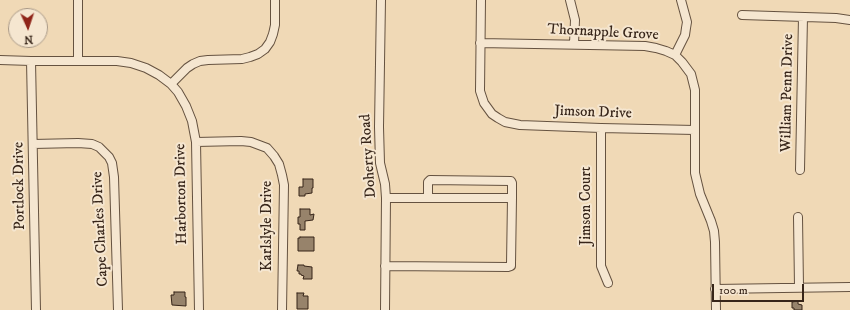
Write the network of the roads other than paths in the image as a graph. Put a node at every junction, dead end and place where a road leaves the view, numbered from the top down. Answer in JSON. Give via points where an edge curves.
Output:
{"nodes":[{"id":1,"x":78,"y":0,"type":"edge"},
{"id":2,"x":275,"y":0,"type":"edge"},
{"id":3,"x":381,"y":0,"type":"edge"},
{"id":4,"x":481,"y":0,"type":"edge"},
{"id":5,"x":570,"y":0,"type":"edge"},
{"id":6,"x":681,"y":0,"type":"edge"},
{"id":7,"x":742,"y":15,"type":"dead end"},
{"id":8,"x":803,"y":17,"type":"junction"},
{"id":9,"x":850,"y":20,"type":"edge"},
{"id":10,"x":480,"y":43,"type":"junction"},
{"id":11,"x":574,"y":44,"type":"junction"},
{"id":12,"x":674,"y":55,"type":"junction"},
{"id":13,"x":0,"y":60,"type":"edge"},
{"id":14,"x":31,"y":61,"type":"junction"},
{"id":15,"x":78,"y":61,"type":"junction"},
{"id":16,"x":171,"y":84,"type":"junction"},
{"id":17,"x":602,"y":128,"type":"junction"},
{"id":18,"x":695,"y":130,"type":"junction"},
{"id":19,"x":196,"y":142,"type":"junction"},
{"id":20,"x":33,"y":144,"type":"junction"},
{"id":21,"x":800,"y":170,"type":"dead end"},
{"id":22,"x":386,"y":198,"type":"junction"},
{"id":23,"x":428,"y":198,"type":"junction"},
{"id":24,"x":512,"y":198,"type":"junction"},
{"id":25,"x":798,"y":217,"type":"dead end"},
{"id":26,"x":386,"y":266,"type":"junction"},
{"id":27,"x":608,"y":283,"type":"dead end"},
{"id":28,"x":799,"y":287,"type":"junction"},
{"id":29,"x":850,"y":287,"type":"edge"},
{"id":30,"x":715,"y":289,"type":"junction"},
{"id":31,"x":36,"y":310,"type":"edge"},
{"id":32,"x":118,"y":310,"type":"edge"},
{"id":33,"x":199,"y":310,"type":"edge"},
{"id":34,"x":282,"y":310,"type":"edge"},
{"id":35,"x":385,"y":310,"type":"edge"},
{"id":36,"x":716,"y":310,"type":"edge"}],
"edges":[{"from":1,"to":15,"type":"street"},
{"from":2,"to":16,"type":"street","via":[[273,34],[270,42],[258,54],[242,59],[200,61],[187,68]]},
{"from":3,"to":22,"type":"street","name":"Doherty Road","via":[[378,128],[379,155]]},
{"from":4,"to":10,"type":"street"},
{"from":5,"to":11,"type":"street","via":[[575,20]]},
{"from":6,"to":12,"type":"street","via":[[687,22],[685,35]]},
{"from":7,"to":8,"type":"street"},
{"from":8,"to":9,"type":"street"},
{"from":8,"to":21,"type":"street","name":"William Penn Drive"},
{"from":10,"to":11,"type":"street","name":"Thornapple Grove"},
{"from":10,"to":17,"type":"street","name":"Jimson Drive","via":[[480,90],[484,103],[492,114],[505,122],[520,125]]},
{"from":11,"to":12,"type":"street","name":"Thornapple Grove","via":[[645,46]]},
{"from":12,"to":18,"type":"street","name":"Thornapple Grove","via":[[687,68],[693,82],[696,98]]},
{"from":13,"to":14,"type":"street","name":"Harborton Drive"},
{"from":14,"to":15,"type":"street","name":"Harborton Drive"},
{"from":14,"to":20,"type":"street","name":"Portlock Drive"},
{"from":15,"to":16,"type":"street","name":"Harborton Drive","via":[[117,60],[132,63],[159,75]]},
{"from":16,"to":19,"type":"street","name":"Harborton Drive","via":[[186,106]]},
{"from":17,"to":18,"type":"street","name":"Jimson Drive"},
{"from":17,"to":27,"type":"street","name":"Jimson Court","via":[[601,266]]},
{"from":18,"to":30,"type":"street","name":"Thornapple Grove","via":[[695,173],[714,232]]},
{"from":19,"to":33,"type":"street","name":"Harborton Drive"},
{"from":19,"to":34,"type":"street","name":"Karlslyle Drive","via":[[251,142],[267,148],[279,164],[284,185]]},
{"from":20,"to":31,"type":"street","name":"Portlock Drive"},
{"from":20,"to":32,"type":"street","name":"Cape Charles Drive","via":[[92,144],[109,157],[114,177]]},
{"from":22,"to":23,"type":"street"},
{"from":22,"to":26,"type":"street","name":"Doherty Road"},
{"from":23,"to":24,"type":"street"},
{"from":23,"to":24,"type":"street","via":[[430,180],[511,181]]},
{"from":24,"to":26,"type":"street","via":[[511,266]]},
{"from":25,"to":28,"type":"street"},
{"from":26,"to":35,"type":"street","name":"Doherty Road"},
{"from":28,"to":29,"type":"street"},
{"from":28,"to":30,"type":"street"},
{"from":30,"to":36,"type":"street","name":"Thornapple Grove"}]}
